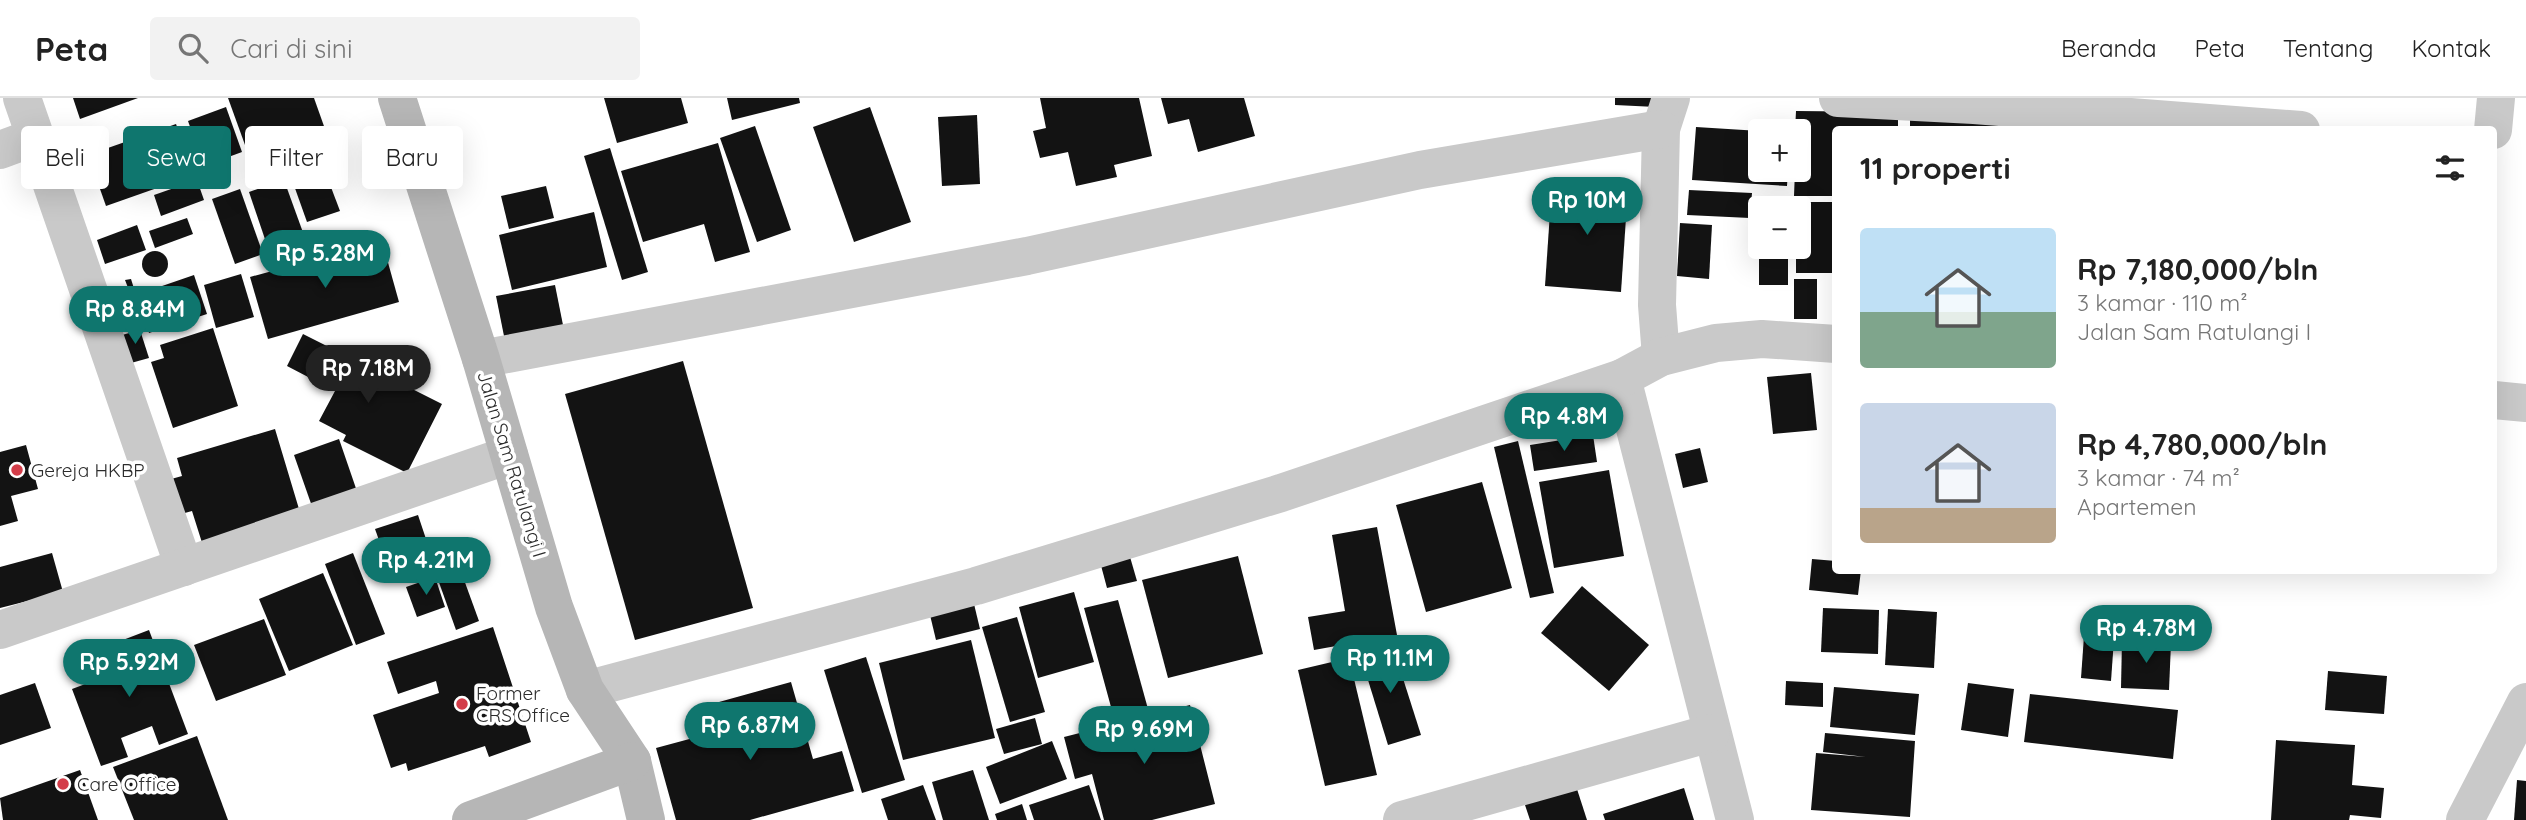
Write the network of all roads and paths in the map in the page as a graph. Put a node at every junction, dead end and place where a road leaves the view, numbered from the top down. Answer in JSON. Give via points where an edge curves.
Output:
{"nodes":[{"id":1,"x":22,"y":98,"type":"edge"},
{"id":2,"x":397,"y":98,"type":"edge"},
{"id":3,"x":1838,"y":98,"type":"edge"},
{"id":4,"x":2496,"y":98,"type":"edge"},
{"id":5,"x":1666,"y":114,"type":"edge"},
{"id":6,"x":32,"y":126,"type":"edge"},
{"id":7,"x":2249,"y":126,"type":"edge"},
{"id":8,"x":2493,"y":126,"type":"edge"},
{"id":9,"x":21,"y":143,"type":"edge"},
{"id":10,"x":0,"y":150,"type":"edge"},
{"id":11,"x":54,"y":189,"type":"edge"},
{"id":12,"x":1832,"y":344,"type":"edge"},
{"id":13,"x":1661,"y":357,"type":"junction"},
{"id":14,"x":481,"y":359,"type":"junction"},
{"id":15,"x":1622,"y":378,"type":"junction"},
{"id":16,"x":2497,"y":400,"type":"edge"},
{"id":17,"x":2526,"y":403,"type":"edge"},
{"id":18,"x":509,"y":455,"type":"junction"},
{"id":19,"x":184,"y":567,"type":"junction"},
{"id":20,"x":0,"y":630,"type":"edge"},
{"id":21,"x":585,"y":690,"type":"junction"},
{"id":22,"x":2526,"y":702,"type":"edge"},
{"id":23,"x":1711,"y":733,"type":"junction"},
{"id":24,"x":632,"y":761,"type":"junction"},
{"id":25,"x":471,"y":820,"type":"edge"},
{"id":26,"x":646,"y":820,"type":"edge"},
{"id":27,"x":1402,"y":820,"type":"edge"},
{"id":28,"x":1735,"y":820,"type":"edge"},
{"id":29,"x":2465,"y":820,"type":"edge"}],
"edges":[{"from":1,"to":6,"type":"street"},
{"from":2,"to":14,"type":"main road","name":"Jalan Sam Ratulangi I"},
{"from":3,"to":7,"type":"street"},
{"from":4,"to":8,"type":"street"},
{"from":5,"to":13,"type":"street","via":[[1657,305]]},
{"from":5,"to":14,"type":"street","via":[[1027,256]]},
{"from":9,"to":10,"type":"street"},
{"from":11,"to":19,"type":"street"},
{"from":12,"to":13,"type":"street","via":[[1762,339],[1716,343]]},
{"from":13,"to":15,"type":"street"},
{"from":14,"to":18,"type":"main road","name":"Jalan Sam Ratulangi I"},
{"from":15,"to":21,"type":"street","via":[[1281,493],[976,586]]},
{"from":15,"to":23,"type":"street"},
{"from":16,"to":17,"type":"street"},
{"from":18,"to":19,"type":"street"},
{"from":18,"to":21,"type":"main road","name":"Jalan Sam Ratulangi I","via":[[554,607]]},
{"from":19,"to":20,"type":"street"},
{"from":21,"to":24,"type":"main road","name":"Jalan Sam Ratulangi I"},
{"from":22,"to":29,"type":"street"},
{"from":23,"to":27,"type":"street"},
{"from":23,"to":28,"type":"street"},
{"from":24,"to":25,"type":"main road"},
{"from":24,"to":26,"type":"main road","name":"Jalan Sam Ratulangi I"}]}
